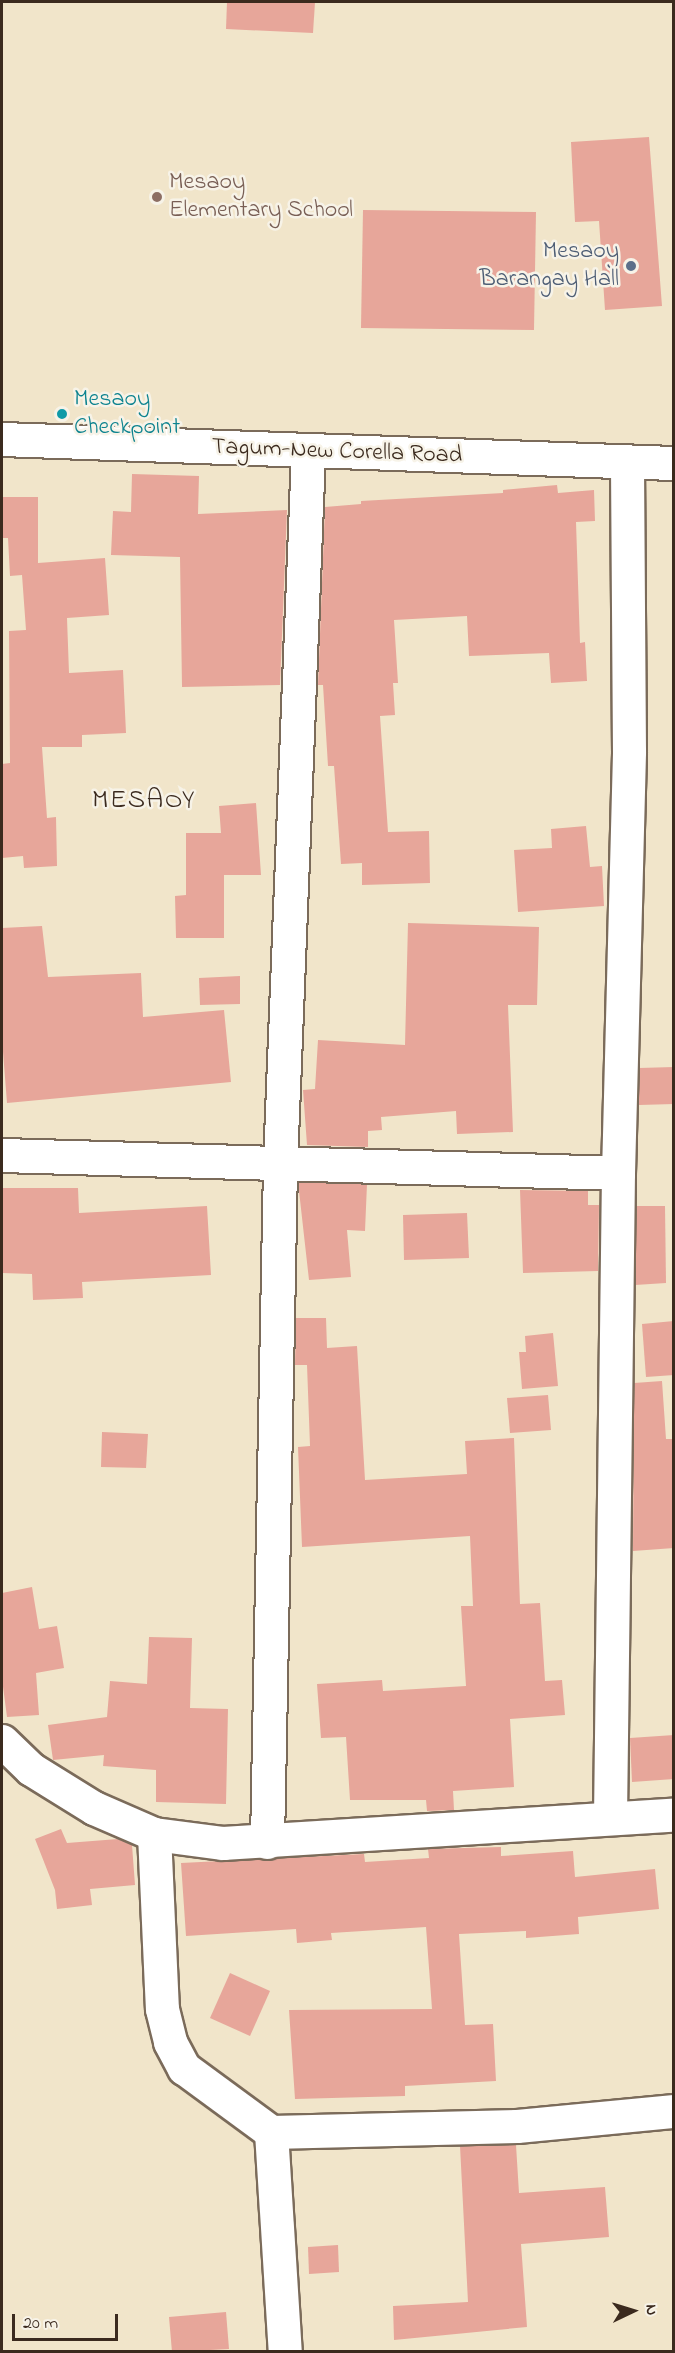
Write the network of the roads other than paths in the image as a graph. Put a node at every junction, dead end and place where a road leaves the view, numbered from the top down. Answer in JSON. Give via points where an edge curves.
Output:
{"nodes":[{"id":1,"x":2,"y":439,"type":"edge"},
{"id":2,"x":308,"y":452,"type":"junction"},
{"id":3,"x":627,"y":461,"type":"junction"},
{"id":4,"x":674,"y":463,"type":"edge"},
{"id":5,"x":2,"y":1155,"type":"edge"},
{"id":6,"x":280,"y":1163,"type":"junction"},
{"id":7,"x":618,"y":1173,"type":"junction"},
{"id":8,"x":2,"y":1742,"type":"edge"},
{"id":9,"x":674,"y":1815,"type":"edge"},
{"id":10,"x":610,"y":1818,"type":"junction"},
{"id":11,"x":154,"y":1834,"type":"junction"},
{"id":12,"x":267,"y":1842,"type":"junction"},
{"id":13,"x":674,"y":2111,"type":"edge"},
{"id":14,"x":271,"y":2132,"type":"junction"},
{"id":15,"x":285,"y":2352,"type":"edge"}],
"edges":[{"from":1,"to":2,"type":"street","name":"Tagum-New Corella Road"},
{"from":2,"to":3,"type":"street","name":"Tagum-New Corella Road"},
{"from":2,"to":6,"type":"street"},
{"from":3,"to":4,"type":"street","name":"Tagum-New Corella Road"},
{"from":3,"to":7,"type":"street","via":[[629,751]]},
{"from":5,"to":6,"type":"street"},
{"from":6,"to":7,"type":"street"},
{"from":6,"to":12,"type":"street"},
{"from":7,"to":10,"type":"street"},
{"from":8,"to":11,"type":"street","via":[[49,1780],[94,1808]]},
{"from":9,"to":10,"type":"street"},
{"from":10,"to":12,"type":"street"},
{"from":11,"to":12,"type":"street","via":[[223,1843]]},
{"from":11,"to":14,"type":"street","via":[[161,1997],[170,2042],[184,2068]]},
{"from":13,"to":14,"type":"street","via":[[517,2126]]},
{"from":14,"to":15,"type":"street"}]}
